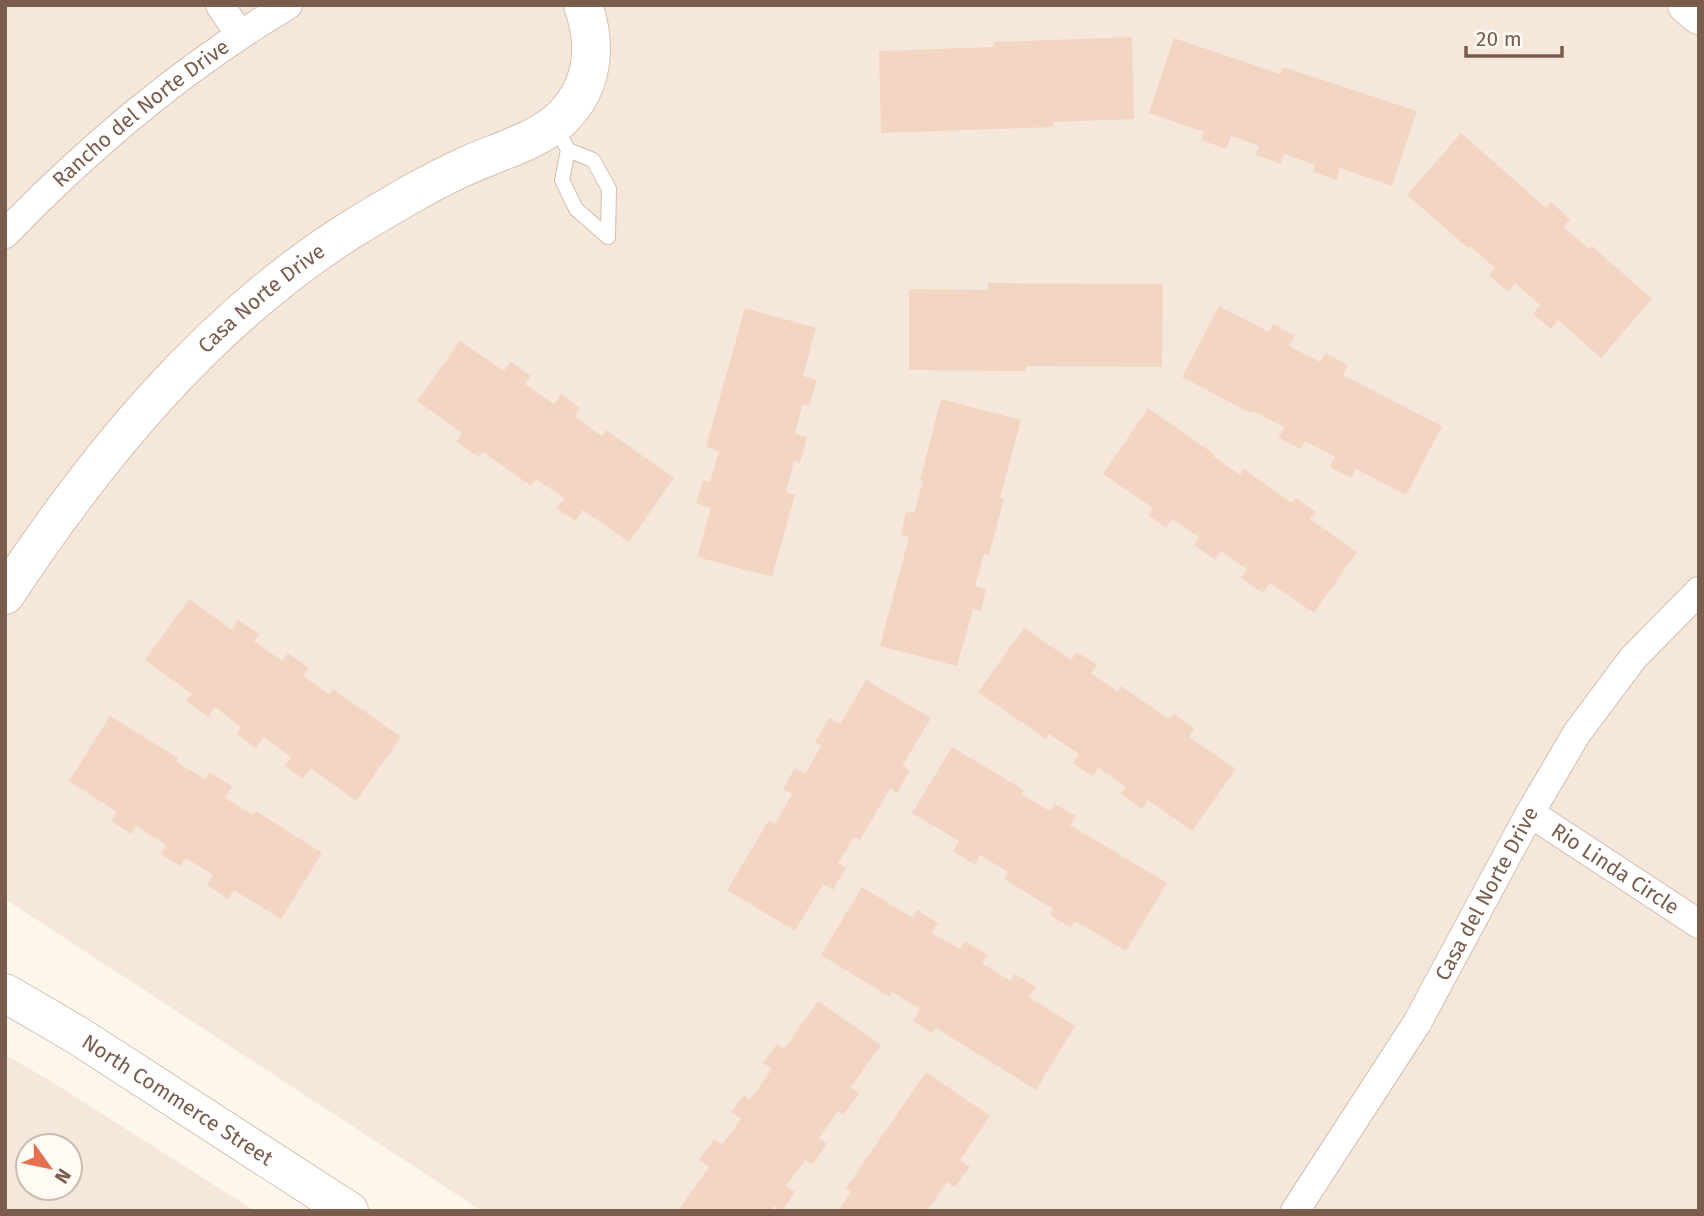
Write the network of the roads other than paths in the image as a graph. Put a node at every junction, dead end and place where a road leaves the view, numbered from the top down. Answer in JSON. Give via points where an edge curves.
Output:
{"nodes":[{"id":1,"x":220,"y":5,"type":"edge"},
{"id":2,"x":288,"y":5,"type":"edge"},
{"id":3,"x":583,"y":5,"type":"edge"},
{"id":4,"x":1687,"y":5,"type":"edge"},
{"id":5,"x":1699,"y":15,"type":"edge"},
{"id":6,"x":240,"y":35,"type":"junction"},
{"id":7,"x":561,"y":137,"type":"junction"},
{"id":8,"x":5,"y":234,"type":"edge"},
{"id":9,"x":1699,"y":591,"type":"edge"},
{"id":10,"x":5,"y":595,"type":"edge"},
{"id":11,"x":1530,"y":813,"type":"junction"},
{"id":12,"x":1699,"y":923,"type":"edge"},
{"id":13,"x":5,"y":993,"type":"edge"},
{"id":14,"x":349,"y":1211,"type":"edge"},
{"id":15,"x":1295,"y":1211,"type":"edge"}],
"edges":[{"from":1,"to":6,"type":"street"},
{"from":2,"to":6,"type":"street","name":"Rancho del Norte Drive"},
{"from":3,"to":7,"type":"street","name":"Casa Norte Drive","via":[[592,50],[585,84]]},
{"from":4,"to":5,"type":"street"},
{"from":6,"to":8,"type":"street","name":"Rancho del Norte Drive","via":[[86,154]]},
{"from":7,"to":7,"type":"lane","via":[[562,180],[576,209],[608,237],[609,189],[593,160]]},
{"from":7,"to":10,"type":"street","name":"Casa Norte Drive","via":[[545,131],[407,196],[299,266],[249,306],[193,358],[116,442]]},
{"from":9,"to":11,"type":"street","name":"Casa del Norte Drive","via":[[1633,658],[1577,733]]},
{"from":11,"to":12,"type":"street","name":"Rio Linda Circle"},
{"from":11,"to":15,"type":"street","name":"Casa del Norte Drive","via":[[1418,1023]]},
{"from":13,"to":14,"type":"street","name":"North Commerce Street","via":[[78,1035]]}]}
